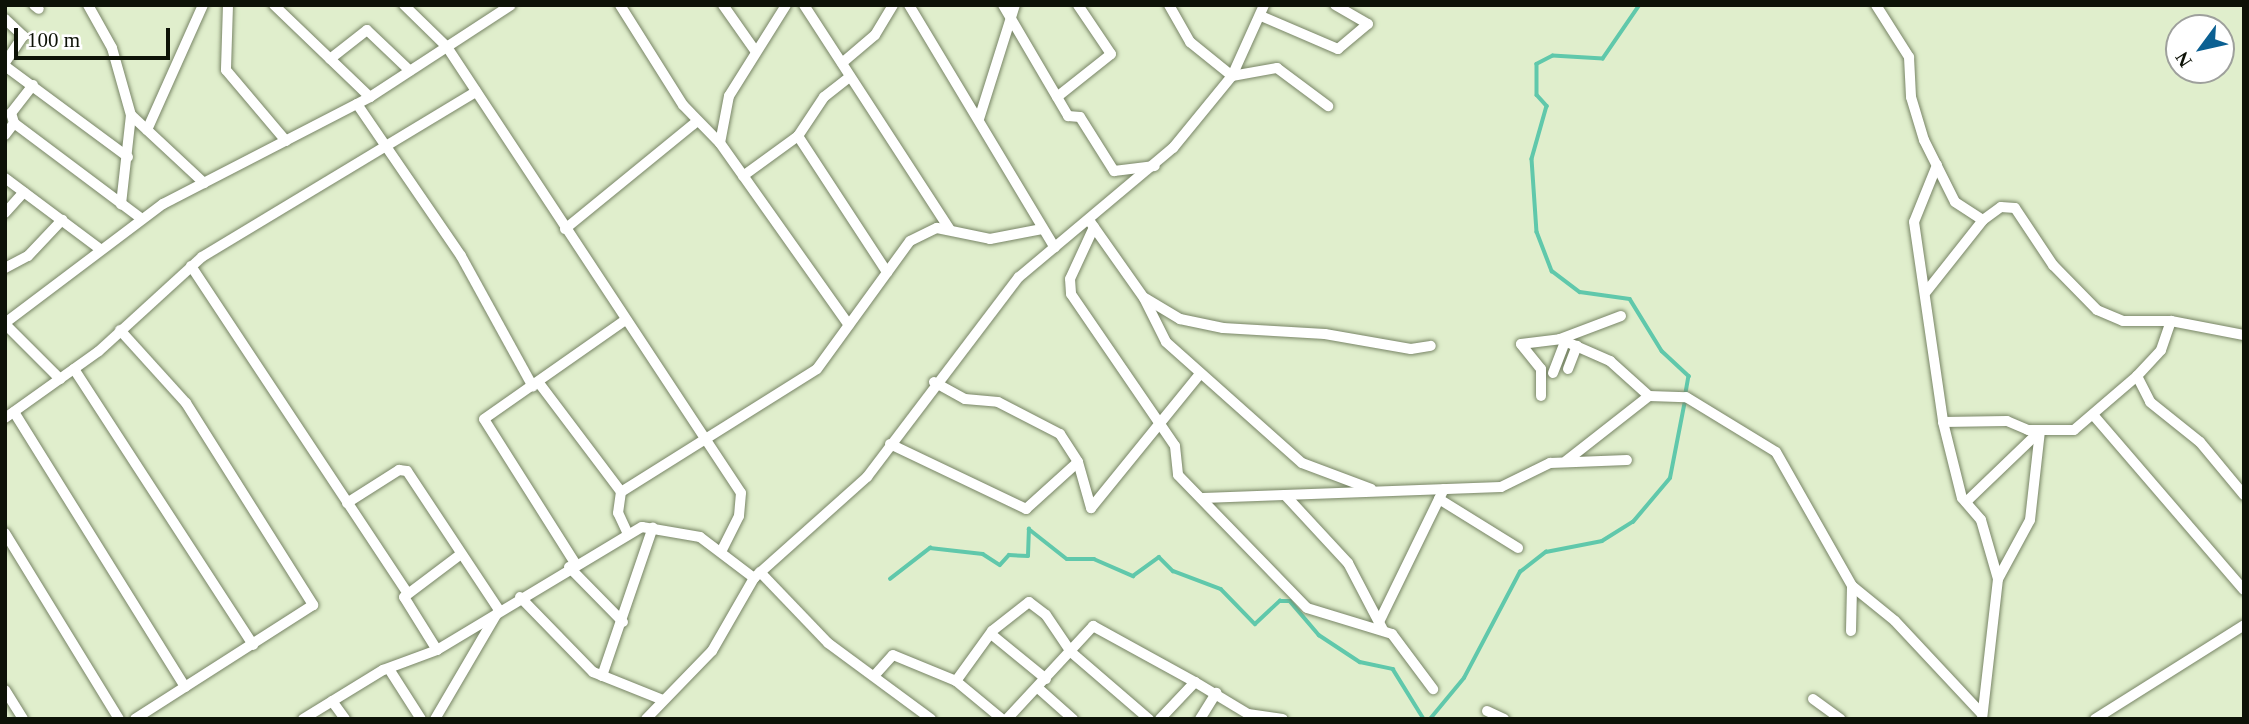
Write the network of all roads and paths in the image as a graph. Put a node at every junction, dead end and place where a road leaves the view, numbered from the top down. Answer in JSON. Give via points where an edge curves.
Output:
{"nodes":[{"id":1,"x":88,"y":5,"type":"edge"},
{"id":2,"x":203,"y":5,"type":"edge"},
{"id":3,"x":228,"y":5,"type":"edge"},
{"id":4,"x":274,"y":5,"type":"edge"},
{"id":5,"x":404,"y":5,"type":"edge"},
{"id":6,"x":620,"y":5,"type":"edge"},
{"id":7,"x":723,"y":5,"type":"edge"},
{"id":8,"x":786,"y":5,"type":"edge"},
{"id":9,"x":804,"y":5,"type":"edge"},
{"id":10,"x":893,"y":5,"type":"edge"},
{"id":11,"x":909,"y":5,"type":"edge"},
{"id":12,"x":1003,"y":5,"type":"edge"},
{"id":13,"x":1015,"y":5,"type":"edge"},
{"id":14,"x":1078,"y":5,"type":"edge"},
{"id":15,"x":1169,"y":5,"type":"edge"},
{"id":16,"x":1335,"y":5,"type":"edge"},
{"id":17,"x":1876,"y":5,"type":"edge"},
{"id":18,"x":503,"y":7,"type":"edge"},
{"id":19,"x":1262,"y":10,"type":"edge"},
{"id":20,"x":5,"y":19,"type":"edge"},
{"id":21,"x":1012,"y":20,"type":"junction"},
{"id":22,"x":447,"y":47,"type":"junction"},
{"id":23,"x":756,"y":52,"type":"junction"},
{"id":24,"x":330,"y":59,"type":"junction"},
{"id":25,"x":842,"y":62,"type":"junction"},
{"id":26,"x":5,"y":64,"type":"edge"},
{"id":27,"x":410,"y":71,"type":"junction"},
{"id":28,"x":1232,"y":76,"type":"junction"},
{"id":29,"x":850,"y":77,"type":"junction"},
{"id":30,"x":33,"y":85,"type":"junction"},
{"id":31,"x":476,"y":92,"type":"junction"},
{"id":32,"x":370,"y":97,"type":"junction"},
{"id":33,"x":1057,"y":97,"type":"junction"},
{"id":34,"x":357,"y":104,"type":"junction"},
{"id":35,"x":1328,"y":106,"type":"dead end"},
{"id":36,"x":131,"y":115,"type":"junction"},
{"id":37,"x":979,"y":119,"type":"junction"},
{"id":38,"x":696,"y":122,"type":"junction"},
{"id":39,"x":14,"y":123,"type":"junction"},
{"id":40,"x":146,"y":131,"type":"junction"},
{"id":41,"x":5,"y":135,"type":"edge"},
{"id":42,"x":798,"y":136,"type":"junction"},
{"id":43,"x":286,"y":141,"type":"junction"},
{"id":44,"x":720,"y":143,"type":"junction"},
{"id":45,"x":385,"y":150,"type":"junction"},
{"id":46,"x":128,"y":157,"type":"junction"},
{"id":47,"x":1937,"y":165,"type":"junction"},
{"id":48,"x":1155,"y":166,"type":"junction"},
{"id":49,"x":743,"y":176,"type":"junction"},
{"id":50,"x":5,"y":178,"type":"edge"},
{"id":51,"x":204,"y":183,"type":"junction"},
{"id":52,"x":24,"y":192,"type":"junction"},
{"id":53,"x":121,"y":204,"type":"junction"},
{"id":54,"x":5,"y":214,"type":"edge"},
{"id":55,"x":142,"y":219,"type":"junction"},
{"id":56,"x":62,"y":220,"type":"junction"},
{"id":57,"x":1980,"y":222,"type":"junction"},
{"id":58,"x":1092,"y":224,"type":"junction"},
{"id":59,"x":565,"y":229,"type":"junction"},
{"id":60,"x":1042,"y":229,"type":"junction"},
{"id":61,"x":950,"y":230,"type":"junction"},
{"id":62,"x":1055,"y":248,"type":"junction"},
{"id":63,"x":100,"y":249,"type":"junction"},
{"id":64,"x":191,"y":266,"type":"junction"},
{"id":65,"x":5,"y":268,"type":"edge"},
{"id":66,"x":887,"y":272,"type":"junction"},
{"id":67,"x":1926,"y":292,"type":"junction"},
{"id":68,"x":1144,"y":298,"type":"junction"},
{"id":69,"x":1622,"y":316,"type":"dead end"},
{"id":70,"x":624,"y":321,"type":"junction"},
{"id":71,"x":2171,"y":321,"type":"junction"},
{"id":72,"x":5,"y":323,"type":"edge"},
{"id":73,"x":849,"y":325,"type":"junction"},
{"id":74,"x":120,"y":330,"type":"junction"},
{"id":75,"x":2244,"y":335,"type":"edge"},
{"id":76,"x":1563,"y":340,"type":"junction"},
{"id":77,"x":1431,"y":346,"type":"dead end"},
{"id":78,"x":1577,"y":346,"type":"junction"},
{"id":79,"x":74,"y":369,"type":"junction"},
{"id":80,"x":1568,"y":369,"type":"dead end"},
{"id":81,"x":1553,"y":373,"type":"dead end"},
{"id":82,"x":1200,"y":374,"type":"junction"},
{"id":83,"x":2137,"y":376,"type":"junction"},
{"id":84,"x":60,"y":379,"type":"junction"},
{"id":85,"x":934,"y":382,"type":"junction"},
{"id":86,"x":536,"y":385,"type":"junction"},
{"id":87,"x":1541,"y":396,"type":"dead end"},
{"id":88,"x":1649,"y":396,"type":"junction"},
{"id":89,"x":10,"y":415,"type":"edge"},
{"id":90,"x":2095,"y":417,"type":"junction"},
{"id":91,"x":1942,"y":422,"type":"junction"},
{"id":92,"x":1161,"y":426,"type":"junction"},
{"id":93,"x":2040,"y":431,"type":"junction"},
{"id":94,"x":701,"y":441,"type":"junction"},
{"id":95,"x":890,"y":444,"type":"junction"},
{"id":96,"x":1627,"y":460,"type":"dead end"},
{"id":97,"x":1566,"y":461,"type":"junction"},
{"id":98,"x":1078,"y":462,"type":"junction"},
{"id":99,"x":621,"y":492,"type":"junction"},
{"id":100,"x":1376,"y":492,"type":"junction"},
{"id":101,"x":1441,"y":494,"type":"junction"},
{"id":102,"x":1285,"y":495,"type":"junction"},
{"id":103,"x":2244,"y":495,"type":"edge"},
{"id":104,"x":1203,"y":498,"type":"junction"},
{"id":105,"x":1966,"y":502,"type":"junction"},
{"id":106,"x":348,"y":503,"type":"junction"},
{"id":107,"x":653,"y":527,"type":"junction"},
{"id":108,"x":627,"y":532,"type":"junction"},
{"id":109,"x":5,"y":533,"type":"edge"},
{"id":110,"x":1518,"y":548,"type":"dead end"},
{"id":111,"x":721,"y":552,"type":"junction"},
{"id":112,"x":461,"y":554,"type":"junction"},
{"id":113,"x":572,"y":565,"type":"junction"},
{"id":114,"x":757,"y":575,"type":"junction"},
{"id":115,"x":1998,"y":579,"type":"junction"},
{"id":116,"x":1852,"y":586,"type":"junction"},
{"id":117,"x":2244,"y":590,"type":"edge"},
{"id":118,"x":407,"y":592,"type":"junction"},
{"id":119,"x":520,"y":597,"type":"junction"},
{"id":120,"x":499,"y":610,"type":"junction"},
{"id":121,"x":623,"y":622,"type":"junction"},
{"id":122,"x":1381,"y":626,"type":"junction"},
{"id":123,"x":2243,"y":629,"type":"edge"},
{"id":124,"x":1851,"y":631,"type":"dead end"},
{"id":125,"x":990,"y":634,"type":"junction"},
{"id":126,"x":253,"y":645,"type":"junction"},
{"id":127,"x":437,"y":650,"type":"junction"},
{"id":128,"x":1071,"y":652,"type":"junction"},
{"id":129,"x":389,"y":669,"type":"junction"},
{"id":130,"x":602,"y":676,"type":"junction"},
{"id":131,"x":874,"y":676,"type":"junction"},
{"id":132,"x":956,"y":681,"type":"junction"},
{"id":133,"x":1195,"y":682,"type":"junction"},
{"id":134,"x":1042,"y":683,"type":"junction"},
{"id":135,"x":185,"y":687,"type":"junction"},
{"id":136,"x":1433,"y":689,"type":"dead end"},
{"id":137,"x":5,"y":690,"type":"edge"},
{"id":138,"x":1216,"y":693,"type":"junction"},
{"id":139,"x":1813,"y":699,"type":"dead end"},
{"id":140,"x":663,"y":700,"type":"junction"},
{"id":141,"x":332,"y":701,"type":"junction"},
{"id":142,"x":1487,"y":711,"type":"dead end"},
{"id":143,"x":1246,"y":716,"type":"edge"},
{"id":144,"x":1982,"y":716,"type":"edge"},
{"id":145,"x":23,"y":719,"type":"edge"},
{"id":146,"x":119,"y":719,"type":"edge"},
{"id":147,"x":135,"y":719,"type":"edge"},
{"id":148,"x":303,"y":719,"type":"edge"},
{"id":149,"x":345,"y":719,"type":"edge"},
{"id":150,"x":421,"y":719,"type":"edge"},
{"id":151,"x":435,"y":719,"type":"edge"},
{"id":152,"x":646,"y":719,"type":"edge"},
{"id":153,"x":931,"y":719,"type":"edge"},
{"id":154,"x":1004,"y":719,"type":"edge"},
{"id":155,"x":1073,"y":719,"type":"edge"},
{"id":156,"x":1149,"y":719,"type":"edge"},
{"id":157,"x":1160,"y":719,"type":"edge"},
{"id":158,"x":1200,"y":719,"type":"edge"},
{"id":159,"x":1283,"y":719,"type":"edge"},
{"id":160,"x":1504,"y":719,"type":"edge"},
{"id":161,"x":1841,"y":719,"type":"edge"},
{"id":162,"x":2095,"y":719,"type":"edge"}],
"edges":[{"from":1,"to":36,"type":"street","via":[[112,48]]},
{"from":2,"to":40,"type":"street"},
{"from":3,"to":43,"type":"street","via":[[226,70]]},
{"from":4,"to":24,"type":"street"},
{"from":5,"to":22,"type":"street"},
{"from":6,"to":38,"type":"street"},
{"from":7,"to":23,"type":"street"},
{"from":8,"to":23,"type":"street"},
{"from":9,"to":25,"type":"street"},
{"from":10,"to":25,"type":"street","via":[[875,35]]},
{"from":11,"to":37,"type":"street"},
{"from":12,"to":21,"type":"street"},
{"from":13,"to":21,"type":"street"},
{"from":14,"to":33,"type":"street","via":[[1111,54]]},
{"from":15,"to":28,"type":"street","via":[[1190,42]]},
{"from":16,"to":19,"type":"street","via":[[1368,24],[1334,50]]},
{"from":17,"to":47,"type":"street","via":[[1909,57],[1911,97]]},
{"from":18,"to":22,"type":"street"},
{"from":19,"to":28,"type":"street"},
{"from":20,"to":26,"type":"street","via":[[23,36]]},
{"from":21,"to":33,"type":"street"},
{"from":21,"to":37,"type":"street"},
{"from":22,"to":27,"type":"street"},
{"from":22,"to":31,"type":"street"},
{"from":23,"to":44,"type":"street","via":[[729,96]]},
{"from":24,"to":27,"type":"street","via":[[367,30]]},
{"from":24,"to":32,"type":"street"},
{"from":25,"to":29,"type":"street"},
{"from":26,"to":30,"type":"street"},
{"from":27,"to":32,"type":"street"},
{"from":28,"to":35,"type":"street","via":[[1277,68]]},
{"from":28,"to":48,"type":"street"},
{"from":29,"to":42,"type":"street","via":[[824,97]]},
{"from":29,"to":61,"type":"street"},
{"from":30,"to":39,"type":"street","via":[[11,113]]},
{"from":30,"to":46,"type":"street"},
{"from":31,"to":45,"type":"street"},
{"from":31,"to":59,"type":"street"},
{"from":32,"to":34,"type":"street"},
{"from":33,"to":48,"type":"street","via":[[1068,116],[1080,117],[1114,171]]},
{"from":34,"to":43,"type":"street"},
{"from":34,"to":45,"type":"street"},
{"from":36,"to":40,"type":"street"},
{"from":36,"to":46,"type":"street"},
{"from":37,"to":60,"type":"street"},
{"from":38,"to":44,"type":"street"},
{"from":38,"to":59,"type":"street"},
{"from":39,"to":41,"type":"street"},
{"from":39,"to":53,"type":"street"},
{"from":40,"to":51,"type":"street"},
{"from":42,"to":49,"type":"street"},
{"from":42,"to":66,"type":"street"},
{"from":43,"to":51,"type":"street"},
{"from":44,"to":49,"type":"street"},
{"from":45,"to":64,"type":"street"},
{"from":45,"to":86,"type":"street","via":[[455,246]]},
{"from":46,"to":53,"type":"street"},
{"from":47,"to":57,"type":"street","via":[[1969,216]]},
{"from":47,"to":67,"type":"street","via":[[1914,222]]},
{"from":48,"to":58,"type":"street"},
{"from":49,"to":73,"type":"street"},
{"from":50,"to":52,"type":"street"},
{"from":51,"to":55,"type":"street"},
{"from":52,"to":54,"type":"street"},
{"from":52,"to":56,"type":"street"},
{"from":53,"to":55,"type":"street"},
{"from":55,"to":63,"type":"street"},
{"from":56,"to":63,"type":"street"},
{"from":56,"to":65,"type":"street","via":[[28,256]]},
{"from":57,"to":67,"type":"street"},
{"from":57,"to":71,"type":"street","via":[[2001,207],[2015,208],[2053,265],[2096,310],[2123,321]]},
{"from":58,"to":62,"type":"street"},
{"from":58,"to":68,"type":"street"},
{"from":58,"to":92,"type":"street","via":[[1070,279],[1071,294]]},
{"from":59,"to":70,"type":"street"},
{"from":60,"to":61,"type":"street","via":[[990,239]]},
{"from":60,"to":62,"type":"street"},
{"from":61,"to":66,"type":"street","via":[[918,236]]},
{"from":62,"to":85,"type":"street","via":[[1019,277]]},
{"from":63,"to":72,"type":"street"},
{"from":64,"to":74,"type":"street"},
{"from":64,"to":106,"type":"street"},
{"from":66,"to":73,"type":"street"},
{"from":67,"to":91,"type":"street"},
{"from":68,"to":77,"type":"street","via":[[1180,319],[1223,328],[1325,334],[1410,349]]},
{"from":68,"to":82,"type":"street","via":[[1166,342]]},
{"from":69,"to":76,"type":"street"},
{"from":70,"to":86,"type":"street"},
{"from":70,"to":94,"type":"street"},
{"from":71,"to":75,"type":"street"},
{"from":71,"to":83,"type":"street","via":[[2161,349]]},
{"from":72,"to":84,"type":"street"},
{"from":73,"to":94,"type":"street","via":[[817,369]]},
{"from":74,"to":79,"type":"street"},
{"from":74,"to":126,"type":"street","via":[[186,403],[312,600],[311,610]]},
{"from":76,"to":78,"type":"street"},
{"from":76,"to":81,"type":"street"},
{"from":76,"to":87,"type":"street","via":[[1521,344],[1541,369]]},
{"from":78,"to":80,"type":"street"},
{"from":78,"to":88,"type":"street","via":[[1610,361]]},
{"from":79,"to":84,"type":"street"},
{"from":79,"to":126,"type":"street"},
{"from":82,"to":92,"type":"street"},
{"from":82,"to":100,"type":"street","via":[[1302,463]]},
{"from":83,"to":90,"type":"street"},
{"from":83,"to":103,"type":"street","via":[[2150,401],[2200,442]]},
{"from":84,"to":89,"type":"street"},
{"from":85,"to":95,"type":"street"},
{"from":85,"to":98,"type":"street","via":[[965,399],[998,402],[1055,430]]},
{"from":86,"to":99,"type":"street"},
{"from":86,"to":113,"type":"street","via":[[489,415],[484,426]]},
{"from":88,"to":97,"type":"street"},
{"from":88,"to":116,"type":"street","via":[[1686,397],[1776,453]]},
{"from":89,"to":135,"type":"street"},
{"from":90,"to":93,"type":"street","via":[[2074,430]]},
{"from":90,"to":117,"type":"street"},
{"from":91,"to":93,"type":"street","via":[[2007,421]]},
{"from":91,"to":105,"type":"street"},
{"from":92,"to":98,"type":"street","via":[[1093,508]]},
{"from":92,"to":104,"type":"street","via":[[1175,446],[1174,468]]},
{"from":93,"to":105,"type":"street"},
{"from":93,"to":115,"type":"street","via":[[2030,520]]},
{"from":94,"to":99,"type":"street"},
{"from":94,"to":111,"type":"street","via":[[743,501]]},
{"from":95,"to":98,"type":"street","via":[[1026,509]]},
{"from":95,"to":114,"type":"street","via":[[859,485]]},
{"from":96,"to":97,"type":"street"},
{"from":97,"to":101,"type":"street","via":[[1501,487]]},
{"from":99,"to":108,"type":"street","via":[[618,513]]},
{"from":100,"to":101,"type":"street"},
{"from":100,"to":102,"type":"street"},
{"from":101,"to":110,"type":"street"},
{"from":101,"to":122,"type":"street"},
{"from":102,"to":104,"type":"street"},
{"from":102,"to":122,"type":"street","via":[[1348,563]]},
{"from":104,"to":122,"type":"street","via":[[1307,608]]},
{"from":105,"to":115,"type":"street","via":[[1981,520]]},
{"from":106,"to":112,"type":"street","via":[[399,470],[407,471]]},
{"from":106,"to":118,"type":"street"},
{"from":107,"to":108,"type":"street"},
{"from":107,"to":111,"type":"street","via":[[686,532]]},
{"from":107,"to":121,"type":"street"},
{"from":108,"to":113,"type":"street"},
{"from":109,"to":146,"type":"street"},
{"from":111,"to":114,"type":"street"},
{"from":112,"to":118,"type":"street"},
{"from":112,"to":120,"type":"street"},
{"from":113,"to":119,"type":"street"},
{"from":113,"to":121,"type":"street"},
{"from":114,"to":131,"type":"street","via":[[820,635]]},
{"from":114,"to":140,"type":"street","via":[[712,651]]},
{"from":115,"to":144,"type":"street"},
{"from":116,"to":124,"type":"street"},
{"from":116,"to":144,"type":"street","via":[[1895,621]]},
{"from":118,"to":127,"type":"street","via":[[406,603]]},
{"from":119,"to":120,"type":"street"},
{"from":119,"to":130,"type":"street"},
{"from":120,"to":127,"type":"street"},
{"from":120,"to":151,"type":"street"},
{"from":121,"to":130,"type":"street"},
{"from":122,"to":136,"type":"street"},
{"from":123,"to":162,"type":"street"},
{"from":125,"to":128,"type":"street","via":[[1029,602],[1046,615]]},
{"from":125,"to":132,"type":"street"},
{"from":125,"to":134,"type":"street"},
{"from":126,"to":135,"type":"street"},
{"from":127,"to":129,"type":"street"},
{"from":128,"to":133,"type":"street","via":[[1093,626]]},
{"from":128,"to":134,"type":"street"},
{"from":128,"to":156,"type":"street"},
{"from":129,"to":141,"type":"street"},
{"from":129,"to":150,"type":"street"},
{"from":130,"to":140,"type":"street"},
{"from":131,"to":132,"type":"street","via":[[893,655]]},
{"from":131,"to":153,"type":"street"},
{"from":132,"to":154,"type":"street"},
{"from":133,"to":138,"type":"street"},
{"from":133,"to":157,"type":"street"},
{"from":134,"to":154,"type":"street"},
{"from":134,"to":155,"type":"street"},
{"from":135,"to":147,"type":"street"},
{"from":137,"to":145,"type":"street"},
{"from":138,"to":143,"type":"street"},
{"from":138,"to":158,"type":"street"},
{"from":139,"to":161,"type":"street"},
{"from":140,"to":152,"type":"street"},
{"from":141,"to":148,"type":"street"},
{"from":141,"to":149,"type":"street"},
{"from":142,"to":160,"type":"street"},
{"from":143,"to":159,"type":"street"}]}
